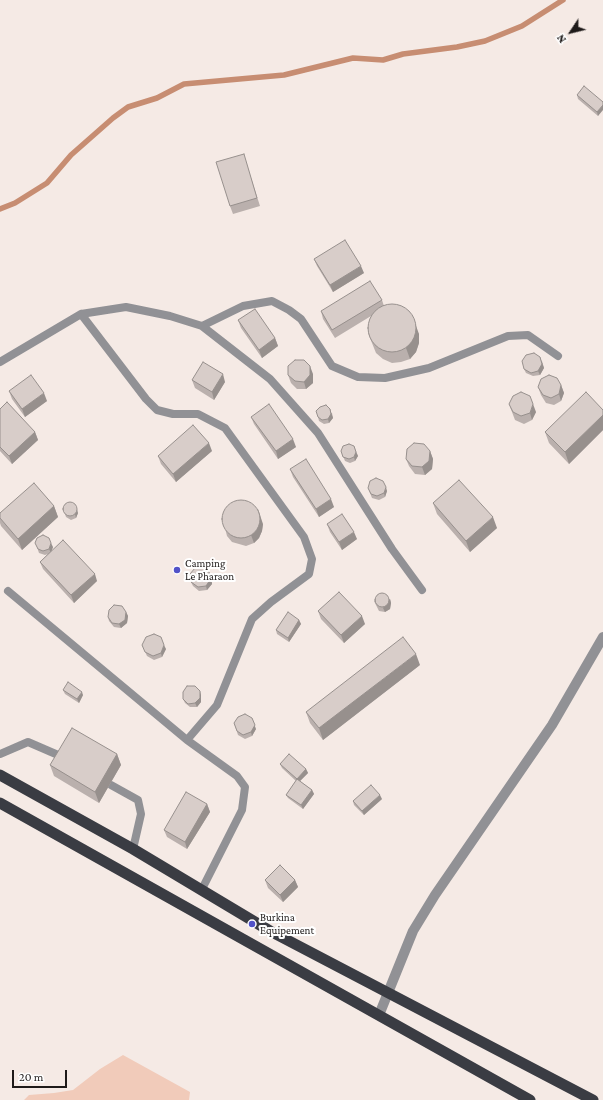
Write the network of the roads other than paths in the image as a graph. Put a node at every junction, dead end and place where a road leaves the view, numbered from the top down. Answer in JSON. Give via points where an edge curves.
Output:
{"nodes":[{"id":1,"x":81,"y":314,"type":"junction"},
{"id":2,"x":202,"y":326,"type":"junction"},
{"id":3,"x":558,"y":356,"type":"dead end"},
{"id":4,"x":0,"y":362,"type":"edge"},
{"id":5,"x":422,"y":590,"type":"dead end"},
{"id":6,"x":8,"y":591,"type":"dead end"},
{"id":7,"x":603,"y":637,"type":"edge"},
{"id":8,"x":187,"y":740,"type":"junction"},
{"id":9,"x":0,"y":754,"type":"edge"},
{"id":10,"x":65,"y":758,"type":"edge"},
{"id":11,"x":0,"y":775,"type":"edge"},
{"id":12,"x":111,"y":785,"type":"dead end"},
{"id":13,"x":0,"y":803,"type":"edge"},
{"id":14,"x":133,"y":849,"type":"junction"},
{"id":15,"x":201,"y":891,"type":"junction"},
{"id":16,"x":388,"y":992,"type":"junction"},
{"id":17,"x":379,"y":1015,"type":"junction"},
{"id":18,"x":530,"y":1100,"type":"edge"},
{"id":19,"x":593,"y":1100,"type":"edge"}],
"edges":[{"from":1,"to":2,"type":"lane","via":[[126,307]]},
{"from":1,"to":4,"type":"lane"},
{"from":1,"to":8,"type":"lane","via":[[157,410],[173,414],[198,414],[225,428],[304,537],[312,559],[310,574],[252,619],[217,705]]},
{"from":2,"to":3,"type":"lane","via":[[243,306],[272,301],[301,319],[332,366],[358,377],[386,378],[430,368],[508,336],[528,335]]},
{"from":2,"to":5,"type":"lane","via":[[270,379],[318,433],[392,549]]},
{"from":6,"to":8,"type":"lane"},
{"from":7,"to":16,"type":"street","via":[[552,726],[435,895],[417,925]]},
{"from":8,"to":15,"type":"lane","via":[[237,776],[245,788],[242,810]]},
{"from":9,"to":10,"type":"lane","via":[[28,742]]},
{"from":11,"to":14,"type":"highway"},
{"from":12,"to":14,"type":"lane","via":[[138,800],[141,814]]},
{"from":13,"to":17,"type":"highway"},
{"from":14,"to":15,"type":"highway"},
{"from":15,"to":16,"type":"highway","via":[[270,931]]},
{"from":16,"to":17,"type":"street"},
{"from":16,"to":19,"type":"highway"},
{"from":17,"to":18,"type":"highway"}]}
